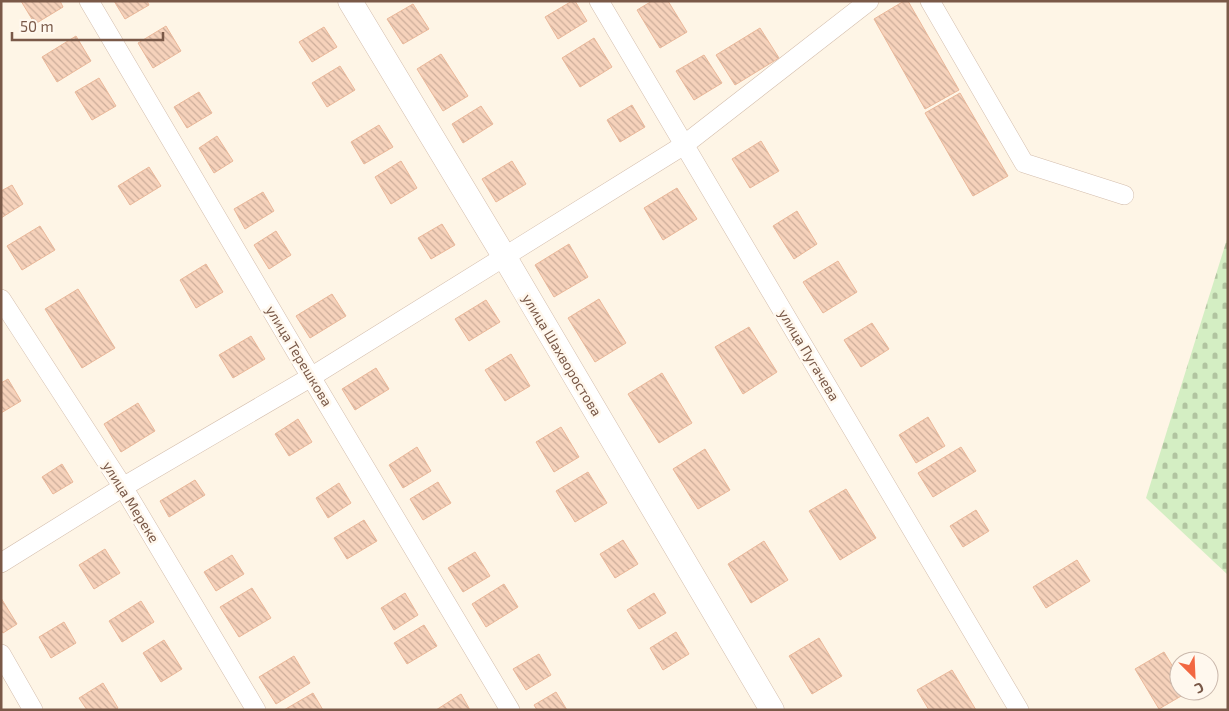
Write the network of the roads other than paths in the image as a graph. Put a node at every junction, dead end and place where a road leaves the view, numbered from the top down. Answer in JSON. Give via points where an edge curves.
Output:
{"nodes":[{"id":1,"x":89,"y":1,"type":"edge"},
{"id":2,"x":350,"y":1,"type":"edge"},
{"id":3,"x":599,"y":1,"type":"edge"},
{"id":4,"x":869,"y":1,"type":"edge"},
{"id":5,"x":930,"y":1,"type":"edge"},
{"id":6,"x":684,"y":145,"type":"junction"},
{"id":7,"x":1124,"y":195,"type":"dead end"},
{"id":8,"x":504,"y":256,"type":"junction"},
{"id":9,"x":1,"y":299,"type":"edge"},
{"id":10,"x":311,"y":377,"type":"junction"},
{"id":11,"x":123,"y":487,"type":"junction"},
{"id":12,"x":1,"y":563,"type":"edge"},
{"id":13,"x":1,"y":654,"type":"edge"},
{"id":14,"x":32,"y":710,"type":"edge"},
{"id":15,"x":256,"y":710,"type":"edge"},
{"id":16,"x":510,"y":710,"type":"edge"},
{"id":17,"x":772,"y":710,"type":"edge"},
{"id":18,"x":1019,"y":710,"type":"edge"}],
"edges":[{"from":1,"to":10,"type":"street","name":"улица Терешкова"},
{"from":2,"to":8,"type":"street","name":"улица Шахворостова"},
{"from":3,"to":6,"type":"street","name":"улица Пугачева"},
{"from":4,"to":6,"type":"street"},
{"from":5,"to":7,"type":"street","via":[[1024,163]]},
{"from":6,"to":8,"type":"street"},
{"from":6,"to":18,"type":"street","name":"улица Пугачева"},
{"from":8,"to":10,"type":"street"},
{"from":8,"to":17,"type":"street","name":"улица Шахворостова"},
{"from":9,"to":11,"type":"street","name":"улица Мереке"},
{"from":10,"to":11,"type":"street"},
{"from":10,"to":16,"type":"street","name":"улица Терешкова"},
{"from":11,"to":12,"type":"street"},
{"from":11,"to":15,"type":"street","name":"улица Мереке"},
{"from":13,"to":14,"type":"street"}]}
